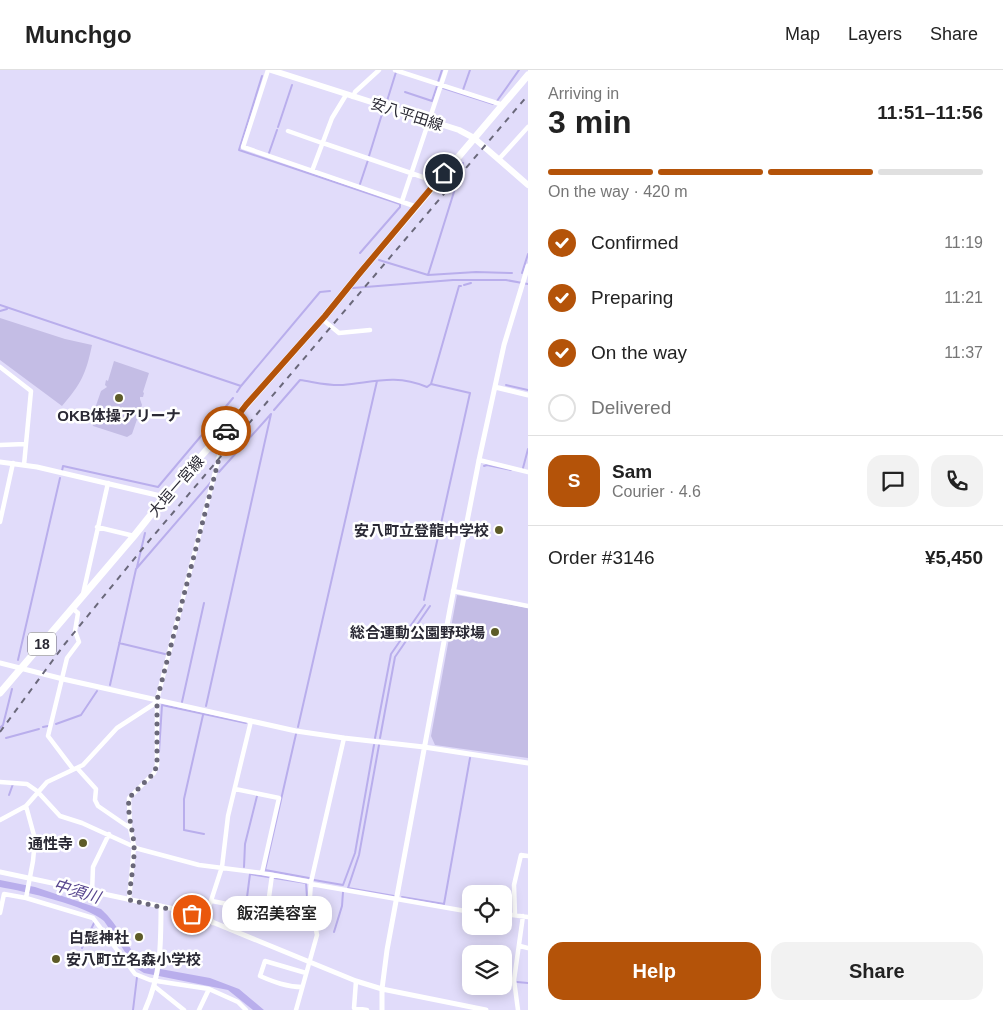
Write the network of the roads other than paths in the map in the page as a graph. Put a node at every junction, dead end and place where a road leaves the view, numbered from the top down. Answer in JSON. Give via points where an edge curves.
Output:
{"nodes":[{"id":1,"x":270,"y":70,"type":"edge"},
{"id":2,"x":379,"y":70,"type":"edge"},
{"id":3,"x":395,"y":70,"type":"edge"},
{"id":4,"x":446,"y":70,"type":"edge"},
{"id":5,"x":528,"y":75,"type":"edge"},
{"id":6,"x":441,"y":85,"type":"junction"},
{"id":7,"x":346,"y":95,"type":"junction"},
{"id":8,"x":353,"y":97,"type":"junction"},
{"id":9,"x":503,"y":105,"type":"junction"},
{"id":10,"x":428,"y":121,"type":"junction"},
{"id":11,"x":528,"y":127,"type":"edge"},
{"id":12,"x":288,"y":132,"type":"dead end"},
{"id":13,"x":474,"y":138,"type":"junction"},
{"id":14,"x":323,"y":143,"type":"junction"},
{"id":15,"x":499,"y":159,"type":"junction"},
{"id":16,"x":312,"y":171,"type":"junction"},
{"id":17,"x":411,"y":172,"type":"junction"},
{"id":18,"x":437,"y":182,"type":"junction"},
{"id":19,"x":528,"y":185,"type":"edge"},
{"id":20,"x":402,"y":201,"type":"junction"},
{"id":21,"x":417,"y":206,"type":"junction"},
{"id":22,"x":528,"y":266,"type":"edge"},
{"id":23,"x":322,"y":320,"type":"junction"},
{"id":24,"x":370,"y":330,"type":"dead end"},
{"id":25,"x":0,"y":367,"type":"edge"},
{"id":26,"x":495,"y":387,"type":"junction"},
{"id":27,"x":528,"y":395,"type":"edge"},
{"id":28,"x":226,"y":429,"type":"junction"},
{"id":29,"x":25,"y":444,"type":"junction"},
{"id":30,"x":0,"y":445,"type":"edge"},
{"id":31,"x":479,"y":460,"type":"junction"},
{"id":32,"x":0,"y":462,"type":"edge"},
{"id":33,"x":13,"y":463,"type":"junction"},
{"id":34,"x":24,"y":465,"type":"junction"},
{"id":35,"x":528,"y":472,"type":"edge"},
{"id":36,"x":108,"y":484,"type":"junction"},
{"id":37,"x":164,"y":497,"type":"junction"},
{"id":38,"x":0,"y":522,"type":"edge"},
{"id":39,"x":97,"y":527,"type":"junction"},
{"id":40,"x":134,"y":536,"type":"junction"},
{"id":41,"x":453,"y":591,"type":"junction"},
{"id":42,"x":83,"y":594,"type":"junction"},
{"id":43,"x":528,"y":606,"type":"edge"},
{"id":44,"x":72,"y":608,"type":"junction"},
{"id":45,"x":0,"y":663,"type":"edge"},
{"id":46,"x":21,"y":668,"type":"junction"},
{"id":47,"x":63,"y":679,"type":"junction"},
{"id":48,"x":0,"y":693,"type":"edge"},
{"id":49,"x":157,"y":700,"type":"junction"},
{"id":50,"x":251,"y":721,"type":"junction"},
{"id":51,"x":344,"y":738,"type":"junction"},
{"id":52,"x":424,"y":747,"type":"junction"},
{"id":53,"x":528,"y":763,"type":"edge"},
{"id":54,"x":75,"y":769,"type":"junction"},
{"id":55,"x":0,"y":782,"type":"edge"},
{"id":56,"x":235,"y":788,"type":"junction"},
{"id":57,"x":37,"y":791,"type":"junction"},
{"id":58,"x":26,"y":806,"type":"junction"},
{"id":59,"x":0,"y":820,"type":"edge"},
{"id":60,"x":130,"y":828,"type":"junction"},
{"id":61,"x":109,"y":834,"type":"junction"},
{"id":62,"x":134,"y":846,"type":"junction"},
{"id":63,"x":528,"y":856,"type":"edge"},
{"id":64,"x":222,"y":868,"type":"junction"},
{"id":65,"x":0,"y":872,"type":"edge"},
{"id":66,"x":262,"y":873,"type":"junction"},
{"id":67,"x":272,"y":875,"type":"junction"},
{"id":68,"x":30,"y":881,"type":"junction"},
{"id":69,"x":311,"y":883,"type":"junction"},
{"id":70,"x":92,"y":892,"type":"junction"},
{"id":71,"x":26,"y":897,"type":"junction"},
{"id":72,"x":397,"y":899,"type":"junction"},
{"id":73,"x":129,"y":900,"type":"junction"},
{"id":74,"x":212,"y":901,"type":"junction"},
{"id":75,"x":161,"y":906,"type":"junction"},
{"id":76,"x":462,"y":910,"type":"edge"},
{"id":77,"x":267,"y":912,"type":"junction"},
{"id":78,"x":0,"y":913,"type":"edge"},
{"id":79,"x":207,"y":913,"type":"junction"},
{"id":80,"x":192,"y":914,"type":"junction"},
{"id":81,"x":512,"y":915,"type":"edge"},
{"id":82,"x":515,"y":915,"type":"junction"},
{"id":83,"x":525,"y":916,"type":"edge"},
{"id":84,"x":213,"y":923,"type":"junction"},
{"id":85,"x":315,"y":925,"type":"junction"},
{"id":86,"x":520,"y":946,"type":"junction"},
{"id":87,"x":528,"y":948,"type":"edge"},
{"id":88,"x":308,"y":962,"type":"junction"},
{"id":89,"x":306,"y":973,"type":"junction"},
{"id":90,"x":155,"y":981,"type":"junction"},
{"id":91,"x":356,"y":981,"type":"junction"},
{"id":92,"x":302,"y":987,"type":"junction"},
{"id":93,"x":209,"y":989,"type":"junction"},
{"id":94,"x":382,"y":989,"type":"junction"},
{"id":95,"x":145,"y":1010,"type":"edge"},
{"id":96,"x":184,"y":1010,"type":"edge"},
{"id":97,"x":199,"y":1010,"type":"edge"},
{"id":98,"x":246,"y":1010,"type":"edge"},
{"id":99,"x":296,"y":1010,"type":"edge"},
{"id":100,"x":367,"y":1010,"type":"edge"},
{"id":101,"x":382,"y":1010,"type":"edge"},
{"id":102,"x":486,"y":1010,"type":"edge"},
{"id":103,"x":518,"y":1010,"type":"edge"}],
"edges":[{"from":1,"to":7,"type":"main road","name":"安八平田線"},
{"from":1,"to":16,"type":"street","via":[[243,147]]},
{"from":2,"to":8,"type":"street","via":[[354,92]]},
{"from":3,"to":6,"type":"street"},
{"from":4,"to":6,"type":"street"},
{"from":5,"to":9,"type":"main road","name":"大垣一宮線","number":"18"},
{"from":6,"to":9,"type":"street"},
{"from":6,"to":10,"type":"street"},
{"from":7,"to":8,"type":"main road","name":"安八平田線"},
{"from":7,"to":14,"type":"street","via":[[332,118]]},
{"from":8,"to":10,"type":"main road","name":"安八平田線"},
{"from":9,"to":13,"type":"main road","name":"大垣一宮線","number":"18"},
{"from":10,"to":13,"type":"main road","name":"安八平田線"},
{"from":10,"to":17,"type":"street"},
{"from":11,"to":15,"type":"street"},
{"from":12,"to":14,"type":"street"},
{"from":13,"to":15,"type":"main road","name":"安八平田線"},
{"from":13,"to":18,"type":"main road","name":"大垣一宮線","number":"18"},
{"from":14,"to":16,"type":"street"},
{"from":14,"to":17,"type":"street"},
{"from":15,"to":19,"type":"main road","name":"安八平田線"},
{"from":16,"to":20,"type":"street"},
{"from":17,"to":18,"type":"street"},
{"from":17,"to":20,"type":"street"},
{"from":18,"to":21,"type":"main road","name":"大垣一宮線","number":"18"},
{"from":20,"to":21,"type":"street"},
{"from":21,"to":23,"type":"main road","name":"大垣一宮線","number":"18"},
{"from":22,"to":26,"type":"street"},
{"from":23,"to":24,"type":"street","via":[[339,333]]},
{"from":23,"to":28,"type":"main road","name":"大垣一宮線","number":"18"},
{"from":25,"to":29,"type":"street","via":[[31,391]]},
{"from":26,"to":27,"type":"street"},
{"from":26,"to":31,"type":"street"},
{"from":28,"to":37,"type":"main road","name":"大垣一宮線","number":"18"},
{"from":28,"to":49,"type":"street"},
{"from":29,"to":30,"type":"street"},
{"from":29,"to":34,"type":"street"},
{"from":31,"to":35,"type":"street"},
{"from":31,"to":41,"type":"street"},
{"from":32,"to":33,"type":"street"},
{"from":33,"to":34,"type":"street"},
{"from":33,"to":38,"type":"street"},
{"from":34,"to":36,"type":"street"},
{"from":36,"to":37,"type":"street"},
{"from":36,"to":39,"type":"street"},
{"from":37,"to":40,"type":"main road","name":"大垣一宮線","number":"18"},
{"from":39,"to":40,"type":"street"},
{"from":39,"to":42,"type":"street"},
{"from":40,"to":42,"type":"main road","name":"大垣一宮線","number":"18"},
{"from":41,"to":43,"type":"street"},
{"from":41,"to":52,"type":"street"},
{"from":42,"to":44,"type":"main road","name":"大垣一宮線","number":"18"},
{"from":44,"to":46,"type":"main road","name":"大垣一宮線","number":"18"},
{"from":44,"to":47,"type":"street","via":[[78,613],[75,631],[79,642],[67,658]]},
{"from":45,"to":46,"type":"street"},
{"from":46,"to":47,"type":"street"},
{"from":46,"to":48,"type":"main road","name":"大垣一宮線","number":"18"},
{"from":47,"to":49,"type":"street"},
{"from":47,"to":54,"type":"street","via":[[48,736]]},
{"from":49,"to":50,"type":"street"},
{"from":49,"to":54,"type":"street","via":[[117,728],[83,765]]},
{"from":49,"to":60,"type":"street","via":[[157,765],[154,773],[129,798]]},
{"from":50,"to":51,"type":"street"},
{"from":50,"to":56,"type":"street"},
{"from":51,"to":52,"type":"street"},
{"from":51,"to":69,"type":"street"},
{"from":52,"to":53,"type":"street"},
{"from":52,"to":72,"type":"street"},
{"from":54,"to":57,"type":"street","via":[[47,782]]},
{"from":54,"to":60,"type":"street","via":[[96,789],[98,806]]},
{"from":55,"to":57,"type":"street","via":[[28,784]]},
{"from":56,"to":64,"type":"street"},
{"from":56,"to":66,"type":"street","via":[[279,798]]},
{"from":57,"to":58,"type":"street"},
{"from":57,"to":61,"type":"street","via":[[60,816]]},
{"from":58,"to":59,"type":"street"},
{"from":58,"to":68,"type":"street","via":[[35,839]]},
{"from":60,"to":62,"type":"street"},
{"from":61,"to":62,"type":"street"},
{"from":61,"to":70,"type":"street","via":[[91,872]]},
{"from":62,"to":64,"type":"street","via":[[178,860]]},
{"from":62,"to":73,"type":"street"},
{"from":63,"to":82,"type":"street","via":[[521,855],[514,886]]},
{"from":64,"to":66,"type":"street"},
{"from":64,"to":74,"type":"street"},
{"from":65,"to":68,"type":"street"},
{"from":66,"to":67,"type":"street"},
{"from":67,"to":69,"type":"street"},
{"from":67,"to":77,"type":"street"},
{"from":68,"to":70,"type":"street"},
{"from":68,"to":71,"type":"street"},
{"from":69,"to":72,"type":"street"},
{"from":69,"to":85,"type":"street"},
{"from":70,"to":73,"type":"street"},
{"from":71,"to":78,"type":"street","via":[[4,894]]},
{"from":71,"to":90,"type":"street","via":[[93,918],[136,974]]},
{"from":72,"to":76,"type":"street"},
{"from":72,"to":94,"type":"street"},
{"from":73,"to":75,"type":"street"},
{"from":74,"to":77,"type":"street"},
{"from":74,"to":79,"type":"street"},
{"from":75,"to":80,"type":"street"},
{"from":75,"to":90,"type":"street","via":[[161,951]]},
{"from":77,"to":85,"type":"street"},
{"from":79,"to":80,"type":"street"},
{"from":79,"to":84,"type":"street"},
{"from":80,"to":84,"type":"street"},
{"from":81,"to":82,"type":"street"},
{"from":82,"to":83,"type":"street"},
{"from":83,"to":86,"type":"street"},
{"from":84,"to":88,"type":"street"},
{"from":85,"to":88,"type":"street","via":[[316,942]]},
{"from":86,"to":87,"type":"street"},
{"from":86,"to":103,"type":"street","via":[[514,980]]},
{"from":88,"to":89,"type":"street"},
{"from":88,"to":91,"type":"street"},
{"from":89,"to":92,"type":"street"},
{"from":89,"to":92,"type":"street","via":[[265,961],[260,976],[291,987]]},
{"from":90,"to":93,"type":"street"},
{"from":90,"to":95,"type":"street"},
{"from":90,"to":96,"type":"street"},
{"from":91,"to":94,"type":"street"},
{"from":91,"to":100,"type":"street","via":[[354,1008]]},
{"from":92,"to":99,"type":"street"},
{"from":93,"to":97,"type":"street"},
{"from":93,"to":98,"type":"street","via":[[238,1002]]},
{"from":94,"to":101,"type":"street"},
{"from":94,"to":102,"type":"street"}]}
